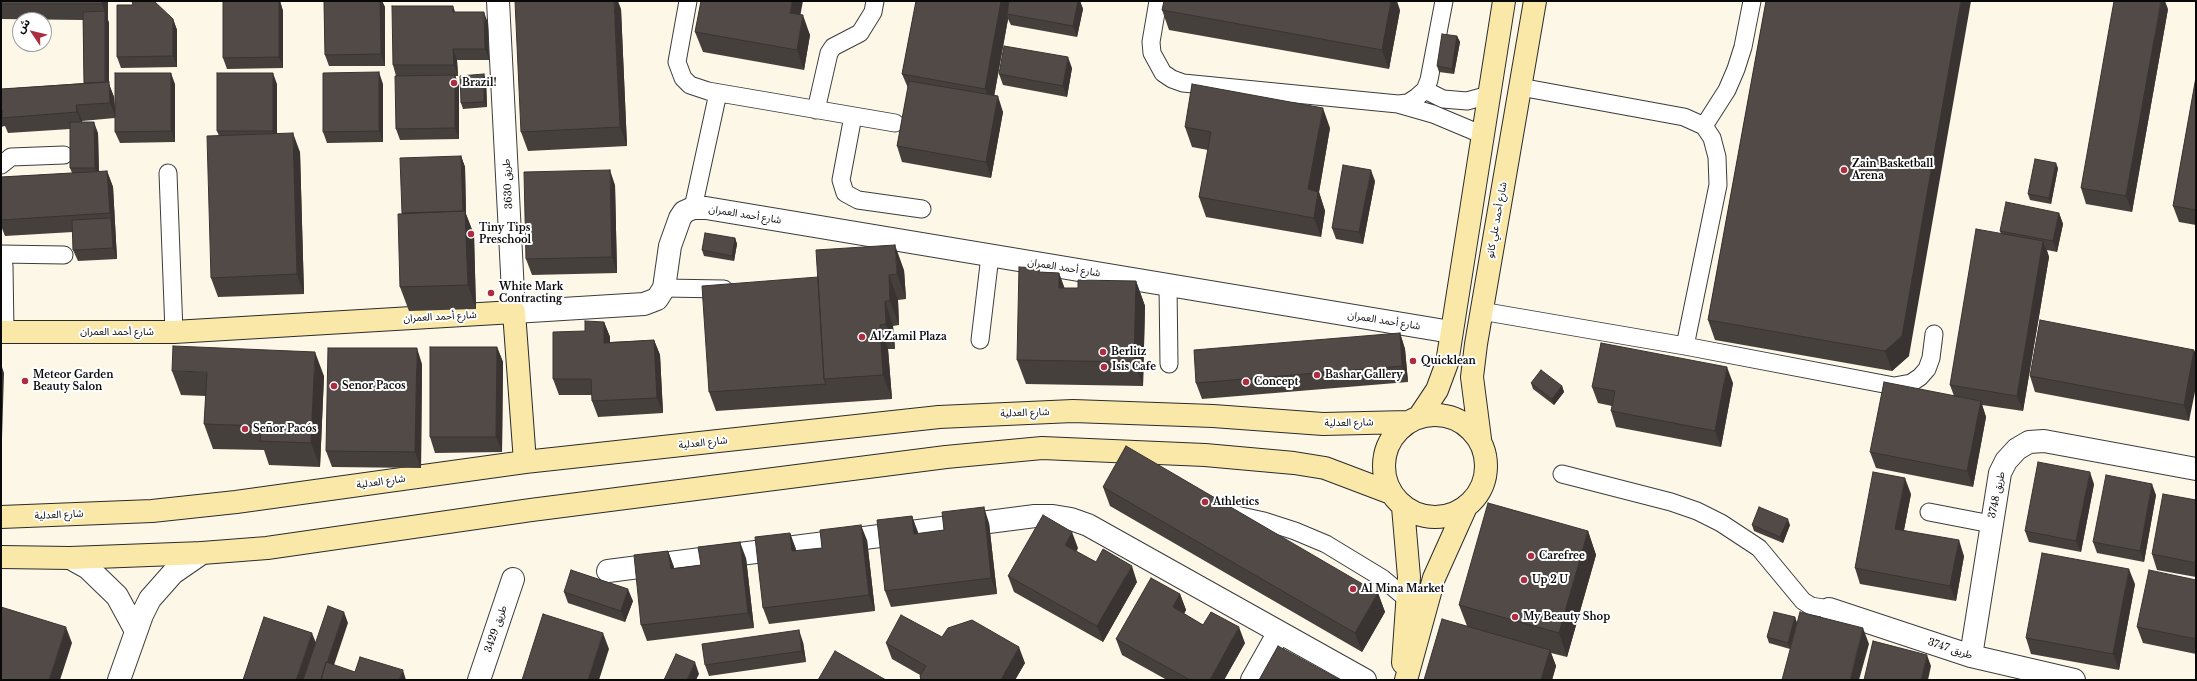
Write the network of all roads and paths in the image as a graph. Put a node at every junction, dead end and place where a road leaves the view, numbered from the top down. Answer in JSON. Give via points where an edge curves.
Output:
{"nodes":[{"id":1,"x":498,"y":1,"type":"edge"},
{"id":2,"x":688,"y":1,"type":"edge"},
{"id":3,"x":876,"y":1,"type":"edge"},
{"id":4,"x":1158,"y":1,"type":"edge"},
{"id":5,"x":1444,"y":1,"type":"edge"},
{"id":6,"x":1504,"y":1,"type":"edge"},
{"id":7,"x":1535,"y":1,"type":"edge"},
{"id":8,"x":1752,"y":1,"type":"edge"},
{"id":9,"x":1520,"y":87,"type":"junction"},
{"id":10,"x":1425,"y":90,"type":"junction"},
{"id":11,"x":718,"y":92,"type":"junction"},
{"id":12,"x":1489,"y":95,"type":"junction"},
{"id":13,"x":1398,"y":104,"type":"junction"},
{"id":14,"x":816,"y":110,"type":"junction"},
{"id":15,"x":853,"y":116,"type":"junction"},
{"id":16,"x":895,"y":123,"type":"dead end"},
{"id":17,"x":1704,"y":126,"type":"junction"},
{"id":18,"x":1482,"y":135,"type":"junction"},
{"id":19,"x":64,"y":154,"type":"dead end"},
{"id":20,"x":1,"y":165,"type":"edge"},
{"id":21,"x":168,"y":173,"type":"dead end"},
{"id":22,"x":693,"y":208,"type":"junction"},
{"id":23,"x":922,"y":209,"type":"dead end"},
{"id":24,"x":1,"y":254,"type":"edge"},
{"id":25,"x":64,"y":255,"type":"dead end"},
{"id":26,"x":990,"y":256,"type":"junction"},
{"id":27,"x":1,"y":257,"type":"edge"},
{"id":28,"x":1168,"y":285,"type":"junction"},
{"id":29,"x":664,"y":288,"type":"junction"},
{"id":30,"x":743,"y":290,"type":"edge"},
{"id":31,"x":1481,"y":311,"type":"junction"},
{"id":32,"x":514,"y":312,"type":"junction"},
{"id":33,"x":3,"y":332,"type":"edge"},
{"id":34,"x":174,"y":332,"type":"junction"},
{"id":35,"x":1451,"y":332,"type":"junction"},
{"id":36,"x":1934,"y":334,"type":"dead end"},
{"id":37,"x":980,"y":340,"type":"dead end"},
{"id":38,"x":1685,"y":346,"type":"junction"},
{"id":39,"x":1169,"y":364,"type":"dead end"},
{"id":40,"x":1413,"y":420,"type":"junction"},
{"id":41,"x":1480,"y":439,"type":"junction"},
{"id":42,"x":525,"y":462,"type":"junction"},
{"id":43,"x":2196,"y":469,"type":"edge"},
{"id":44,"x":1562,"y":474,"type":"dead end"},
{"id":45,"x":1397,"y":500,"type":"junction"},
{"id":46,"x":1464,"y":509,"type":"junction"},
{"id":47,"x":1929,"y":512,"type":"dead end"},
{"id":48,"x":1232,"y":514,"type":"edge"},
{"id":49,"x":1,"y":517,"type":"edge"},
{"id":50,"x":1991,"y":524,"type":"junction"},
{"id":51,"x":202,"y":553,"type":"junction"},
{"id":52,"x":1,"y":557,"type":"edge"},
{"id":53,"x":70,"y":558,"type":"junction"},
{"id":54,"x":608,"y":571,"type":"dead end"},
{"id":55,"x":513,"y":579,"type":"dead end"},
{"id":56,"x":1407,"y":599,"type":"junction"},
{"id":57,"x":1829,"y":609,"type":"joint"},
{"id":58,"x":136,"y":632,"type":"junction"},
{"id":59,"x":1279,"y":632,"type":"junction"},
{"id":60,"x":1971,"y":656,"type":"junction"},
{"id":61,"x":119,"y":680,"type":"edge"},
{"id":62,"x":479,"y":680,"type":"edge"},
{"id":63,"x":1252,"y":680,"type":"edge"},
{"id":64,"x":1365,"y":680,"type":"edge"},
{"id":65,"x":1403,"y":680,"type":"edge"},
{"id":66,"x":1406,"y":680,"type":"edge"},
{"id":67,"x":2074,"y":680,"type":"edge"}],
"edges":[{"from":1,"to":32,"type":"street","name":"طريق 3630"},
{"from":2,"to":11,"type":"lane","via":[[677,62],[679,70],[690,85]]},
{"from":3,"to":14,"type":"lane","via":[[873,12],[860,33],[833,47],[829,53]]},
{"from":4,"to":13,"type":"lane","via":[[1152,54],[1163,73],[1172,79],[1183,83]]},
{"from":5,"to":10,"type":"lane"},
{"from":6,"to":12,"type":"main road"},
{"from":7,"to":9,"type":"main road","name":"شارع أحمد علي كانو"},
{"from":8,"to":17,"type":"lane","via":[[1736,69],[1727,90]]},
{"from":9,"to":17,"type":"lane","via":[[1684,117]]},
{"from":9,"to":31,"type":"main road","name":"شارع أحمد علي كانو"},
{"from":10,"to":12,"type":"lane","via":[[1443,99],[1467,101]]},
{"from":10,"to":13,"type":"lane","via":[[1408,103]]},
{"from":11,"to":14,"type":"lane"},
{"from":11,"to":22,"type":"lane"},
{"from":12,"to":18,"type":"main road"},
{"from":13,"to":18,"type":"lane","via":[[1433,114]]},
{"from":14,"to":15,"type":"lane"},
{"from":15,"to":16,"type":"lane"},
{"from":15,"to":23,"type":"lane","via":[[841,180],[845,193],[858,200]]},
{"from":17,"to":38,"type":"lane","via":[[1712,138],[1718,164],[1718,185]]},
{"from":18,"to":35,"type":"main road"},
{"from":19,"to":20,"type":"lane","via":[[11,158]]},
{"from":21,"to":34,"type":"lane"},
{"from":22,"to":26,"type":"street","name":"شارع أحمد العمران","via":[[713,209]]},
{"from":22,"to":29,"type":"street","via":[[684,212],[676,226],[670,246]]},
{"from":24,"to":25,"type":"lane"},
{"from":26,"to":28,"type":"street","name":"شارع أحمد العمران"},
{"from":26,"to":37,"type":"lane"},
{"from":27,"to":33,"type":"lane","via":[[4,266]]},
{"from":28,"to":35,"type":"street","name":"شارع أحمد العمران"},
{"from":28,"to":39,"type":"lane"},
{"from":29,"to":30,"type":"lane"},
{"from":29,"to":32,"type":"street","name":"شارع أحمد العمران","via":[[657,299],[644,304]]},
{"from":31,"to":38,"type":"lane"},
{"from":31,"to":41,"type":"main road","name":"شارع أحمد علي كانو","via":[[1472,376]]},
{"from":32,"to":34,"type":"main road","name":"شارع أحمد العمران"},
{"from":32,"to":42,"type":"main road","name":"طريق 3630"},
{"from":33,"to":34,"type":"main road","name":"شارع أحمد العمران"},
{"from":35,"to":40,"type":"main road","via":[[1447,363],[1437,390]]},
{"from":36,"to":38,"type":"lane","via":[[1927,369],[1920,378],[1903,386]]},
{"from":40,"to":41,"type":"main road","via":[[1433,414],[1446,415],[1471,428]]},
{"from":40,"to":42,"type":"main road","name":"شارع العدلية","via":[[1323,424],[1213,416],[1072,411],[939,417]]},
{"from":40,"to":45,"type":"main road","via":[[1395,433],[1387,447],[1384,462],[1385,478]]},
{"from":41,"to":46,"type":"main road","via":[[1486,453],[1487,469],[1476,498]]},
{"from":42,"to":49,"type":"main road","name":"شارع العدلية","via":[[152,511]]},
{"from":43,"to":50,"type":"street","name":"طريق 3748","via":[[2044,441],[2029,442],[2012,455],[2000,473]]},
{"from":44,"to":57,"type":"lane","via":[[1671,502],[1721,522],[1759,548],[1803,601],[1811,606]]},
{"from":45,"to":46,"type":"main road","via":[[1417,514],[1433,518],[1450,516]]},
{"from":45,"to":51,"type":"main road","via":[[1325,468],[1205,455],[1042,448],[946,457],[539,509],[267,548]]},
{"from":45,"to":56,"type":"main road","via":[[1409,577]]},
{"from":46,"to":66,"type":"main road","via":[[1434,578]]},
{"from":47,"to":50,"type":"lane"},
{"from":48,"to":56,"type":"lane","via":[[1283,527],[1326,544],[1376,574]]},
{"from":50,"to":60,"type":"street","name":"طريق 3748"},
{"from":51,"to":53,"type":"main road"},
{"from":51,"to":58,"type":"street","via":[[187,562],[161,585],[150,599]]},
{"from":52,"to":53,"type":"main road"},
{"from":53,"to":58,"type":"street","via":[[88,568],[117,596]]},
{"from":54,"to":59,"type":"street","via":[[1035,516],[1053,516],[1088,525]]},
{"from":55,"to":62,"type":"street","name":"طريق 3429"},
{"from":56,"to":65,"type":"main road"},
{"from":57,"to":60,"type":"street","name":"طريق 3747"},
{"from":58,"to":61,"type":"street"},
{"from":59,"to":63,"type":"street"},
{"from":59,"to":64,"type":"street"},
{"from":60,"to":67,"type":"street","name":"طريق 3747"}]}
